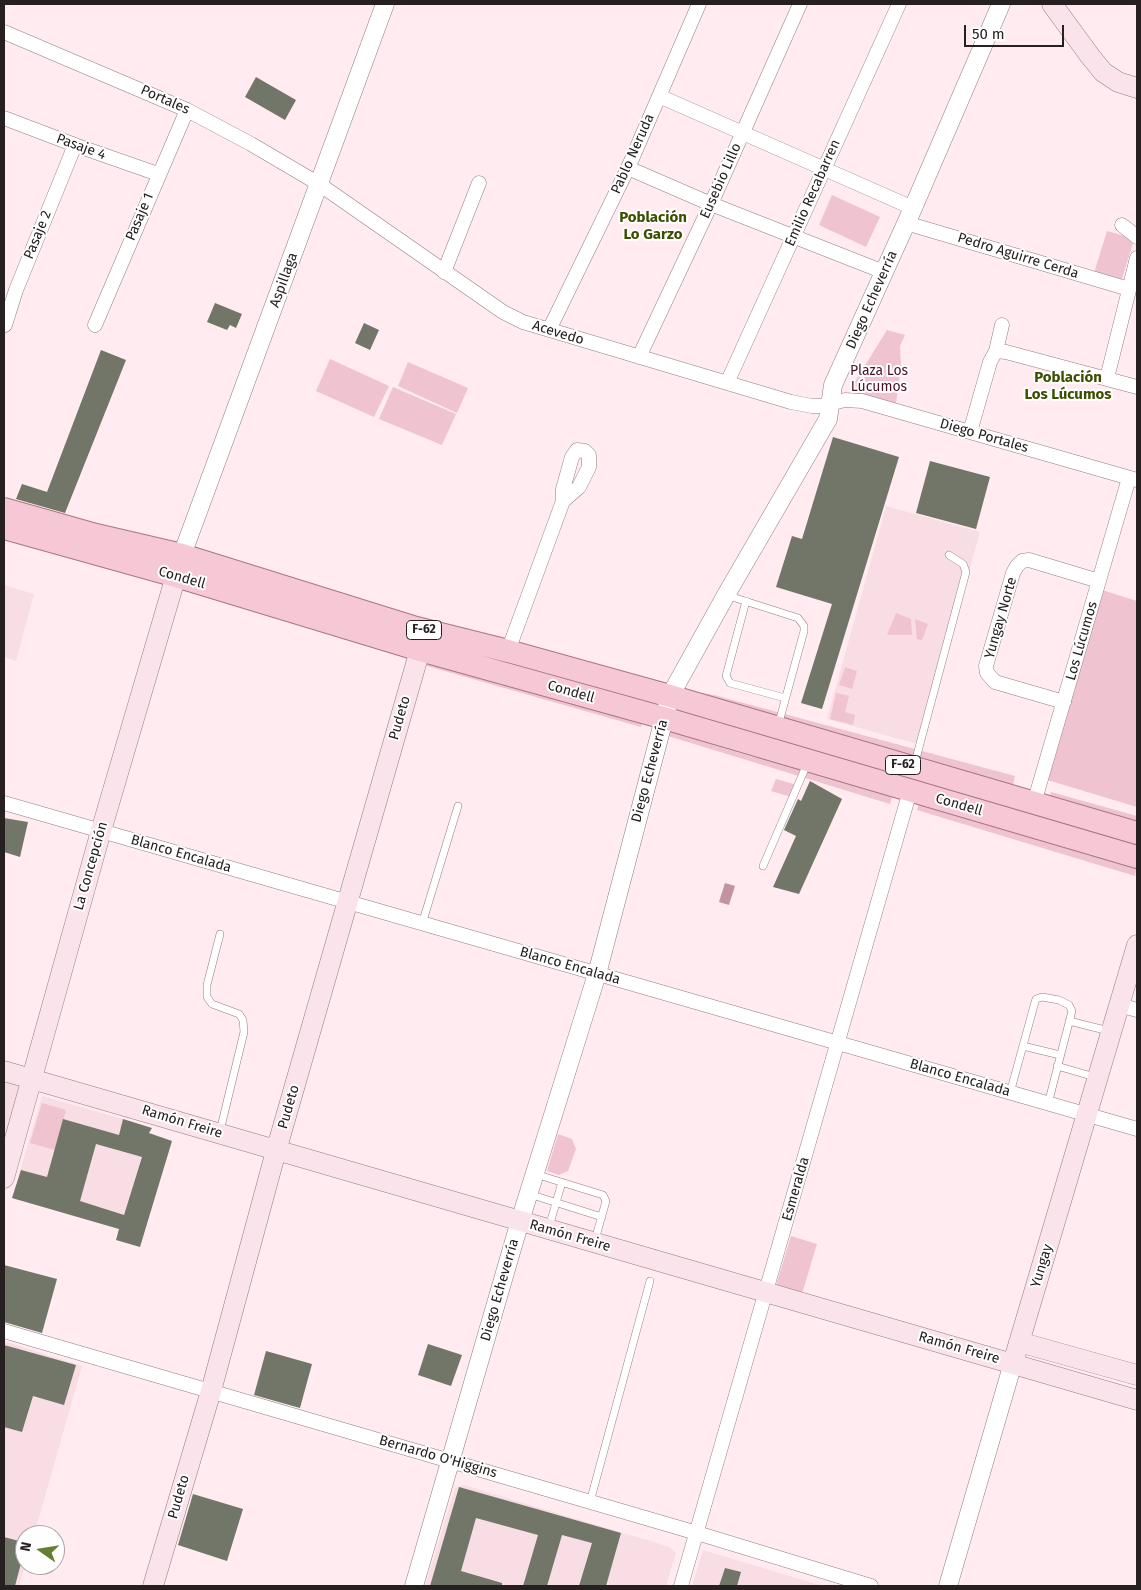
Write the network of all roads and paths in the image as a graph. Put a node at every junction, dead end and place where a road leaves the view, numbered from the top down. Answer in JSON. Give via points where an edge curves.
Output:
{"nodes":[{"id":1,"x":385,"y":4,"type":"edge"},
{"id":2,"x":699,"y":4,"type":"edge"},
{"id":3,"x":800,"y":4,"type":"edge"},
{"id":4,"x":900,"y":4,"type":"edge"},
{"id":5,"x":1002,"y":4,"type":"edge"},
{"id":6,"x":1052,"y":4,"type":"edge"},
{"id":7,"x":4,"y":32,"type":"edge"},
{"id":8,"x":1135,"y":89,"type":"edge"},
{"id":9,"x":658,"y":96,"type":"junction"},
{"id":10,"x":187,"y":110,"type":"junction"},
{"id":11,"x":4,"y":118,"type":"edge"},
{"id":12,"x":742,"y":133,"type":"junction"},
{"id":13,"x":75,"y":145,"type":"junction"},
{"id":14,"x":628,"y":168,"type":"junction"},
{"id":15,"x":824,"y":169,"type":"junction"},
{"id":16,"x":158,"y":174,"type":"junction"},
{"id":17,"x":479,"y":182,"type":"dead end"},
{"id":18,"x":319,"y":184,"type":"junction"},
{"id":19,"x":711,"y":204,"type":"junction"},
{"id":20,"x":909,"y":216,"type":"junction"},
{"id":21,"x":1122,"y":225,"type":"dead end"},
{"id":22,"x":1137,"y":237,"type":"edge"},
{"id":23,"x":794,"y":238,"type":"junction"},
{"id":24,"x":1137,"y":258,"type":"edge"},
{"id":25,"x":444,"y":272,"type":"junction"},
{"id":26,"x":884,"y":272,"type":"junction"},
{"id":27,"x":1129,"y":289,"type":"junction"},
{"id":28,"x":10,"y":290,"type":"edge"},
{"id":29,"x":5,"y":325,"type":"edge"},
{"id":30,"x":95,"y":325,"type":"dead end"},
{"id":31,"x":1002,"y":325,"type":"dead end"},
{"id":32,"x":549,"y":330,"type":"junction"},
{"id":33,"x":996,"y":351,"type":"junction"},
{"id":34,"x":639,"y":357,"type":"junction"},
{"id":35,"x":1107,"y":378,"type":"junction"},
{"id":36,"x":727,"y":383,"type":"junction"},
{"id":37,"x":1137,"y":387,"type":"edge"},
{"id":38,"x":830,"y":404,"type":"junction"},
{"id":39,"x":970,"y":432,"type":"junction"},
{"id":40,"x":1133,"y":479,"type":"edge"},
{"id":41,"x":563,"y":501,"type":"dead end"},
{"id":42,"x":4,"y":510,"type":"edge"},
{"id":43,"x":4,"y":528,"type":"edge"},
{"id":44,"x":949,"y":555,"type":"dead end"},
{"id":45,"x":179,"y":566,"type":"junction"},
{"id":46,"x":1099,"y":581,"type":"junction"},
{"id":47,"x":726,"y":595,"type":"junction"},
{"id":48,"x":746,"y":601,"type":"junction"},
{"id":49,"x":418,"y":639,"type":"junction"},
{"id":50,"x":508,"y":651,"type":"junction"},
{"id":51,"x":670,"y":696,"type":"junction"},
{"id":52,"x":785,"y":698,"type":"junction"},
{"id":53,"x":1064,"y":702,"type":"junction"},
{"id":54,"x":664,"y":718,"type":"junction"},
{"id":55,"x":778,"y":728,"type":"junction"},
{"id":56,"x":808,"y":761,"type":"junction"},
{"id":57,"x":913,"y":768,"type":"junction"},
{"id":58,"x":910,"y":791,"type":"junction"},
{"id":59,"x":4,"y":803,"type":"edge"},
{"id":60,"x":1034,"y":803,"type":"junction"},
{"id":61,"x":458,"y":806,"type":"dead end"},
{"id":62,"x":101,"y":831,"type":"junction"},
{"id":63,"x":1137,"y":833,"type":"edge"},
{"id":64,"x":1137,"y":857,"type":"edge"},
{"id":65,"x":763,"y":866,"type":"dead end"},
{"id":66,"x":348,"y":902,"type":"junction"},
{"id":67,"x":422,"y":924,"type":"junction"},
{"id":68,"x":220,"y":934,"type":"dead end"},
{"id":69,"x":1137,"y":945,"type":"edge"},
{"id":70,"x":597,"y":974,"type":"junction"},
{"id":71,"x":1128,"y":1008,"type":"edge"},
{"id":72,"x":1069,"y":1021,"type":"junction"},
{"id":73,"x":1112,"y":1032,"type":"junction"},
{"id":74,"x":838,"y":1044,"type":"junction"},
{"id":75,"x":1023,"y":1046,"type":"junction"},
{"id":76,"x":1060,"y":1055,"type":"junction"},
{"id":77,"x":1057,"y":1066,"type":"junction"},
{"id":78,"x":4,"y":1071,"type":"edge"},
{"id":79,"x":1098,"y":1078,"type":"junction"},
{"id":80,"x":32,"y":1079,"type":"junction"},
{"id":81,"x":1010,"y":1093,"type":"junction"},
{"id":82,"x":1048,"y":1104,"type":"junction"},
{"id":83,"x":1087,"y":1115,"type":"junction"},
{"id":84,"x":1137,"y":1129,"type":"edge"},
{"id":85,"x":219,"y":1134,"type":"junction"},
{"id":86,"x":276,"y":1151,"type":"junction"},
{"id":87,"x":535,"y":1174,"type":"junction"},
{"id":88,"x":4,"y":1178,"type":"edge"},
{"id":89,"x":562,"y":1182,"type":"junction"},
{"id":90,"x":529,"y":1194,"type":"junction"},
{"id":91,"x":556,"y":1202,"type":"junction"},
{"id":92,"x":602,"y":1217,"type":"junction"},
{"id":93,"x":520,"y":1222,"type":"junction"},
{"id":94,"x":548,"y":1230,"type":"junction"},
{"id":95,"x":594,"y":1243,"type":"junction"},
{"id":96,"x":650,"y":1281,"type":"dead end"},
{"id":97,"x":765,"y":1293,"type":"junction"},
{"id":98,"x":4,"y":1331,"type":"edge"},
{"id":99,"x":1020,"y":1342,"type":"junction"},
{"id":100,"x":1012,"y":1363,"type":"junction"},
{"id":101,"x":1137,"y":1375,"type":"edge"},
{"id":102,"x":211,"y":1391,"type":"junction"},
{"id":103,"x":1137,"y":1400,"type":"edge"},
{"id":104,"x":451,"y":1461,"type":"junction"},
{"id":105,"x":590,"y":1502,"type":"junction"},
{"id":106,"x":697,"y":1533,"type":"junction"},
{"id":107,"x":153,"y":1586,"type":"edge"},
{"id":108,"x":414,"y":1586,"type":"edge"},
{"id":109,"x":681,"y":1586,"type":"edge"},
{"id":110,"x":871,"y":1586,"type":"edge"},
{"id":111,"x":948,"y":1586,"type":"edge"}],
"edges":[{"from":1,"to":18,"type":"street","name":"Aspillaga"},
{"from":2,"to":9,"type":"street","name":"Pablo Neruda"},
{"from":3,"to":12,"type":"street","name":"Eusebio Lillo"},
{"from":4,"to":15,"type":"street","name":"Emilio Recabarren"},
{"from":5,"to":20,"type":"street","name":"Diego Echeverría"},
{"from":6,"to":8,"type":"main road","via":[[1103,72]]},
{"from":7,"to":10,"type":"street","name":"Portales"},
{"from":9,"to":12,"type":"street","name":"Pedro Aguirre Cerda"},
{"from":9,"to":14,"type":"street","name":"Pablo Neruda"},
{"from":10,"to":16,"type":"street","name":"Pasaje 1"},
{"from":10,"to":18,"type":"street","name":"Portales"},
{"from":11,"to":13,"type":"street","name":"Pasaje 4"},
{"from":12,"to":15,"type":"street","name":"Pedro Aguirre Cerda"},
{"from":12,"to":19,"type":"street","name":"Eusebio Lillo"},
{"from":13,"to":16,"type":"street","name":"Pasaje 4"},
{"from":13,"to":28,"type":"street","name":"Pasaje 2"},
{"from":14,"to":19,"type":"street"},
{"from":14,"to":32,"type":"street","name":"Pablo Neruda"},
{"from":15,"to":20,"type":"street","name":"Pedro Aguirre Cerda"},
{"from":15,"to":23,"type":"street","name":"Emilio Recabarren"},
{"from":16,"to":30,"type":"street","name":"Pasaje 1"},
{"from":17,"to":25,"type":"street"},
{"from":18,"to":25,"type":"street","name":"Acevedo"},
{"from":18,"to":45,"type":"street","name":"Aspillaga"},
{"from":19,"to":23,"type":"street"},
{"from":19,"to":34,"type":"street","name":"Eusebio Lillo"},
{"from":20,"to":26,"type":"street","name":"Diego Echeverría"},
{"from":20,"to":27,"type":"street","name":"Pedro Aguirre Cerda"},
{"from":21,"to":22,"type":"street"},
{"from":23,"to":26,"type":"street"},
{"from":23,"to":36,"type":"street","name":"Emilio Recabarren"},
{"from":24,"to":27,"type":"street"},
{"from":25,"to":32,"type":"street","name":"Acevedo","via":[[503,312]]},
{"from":26,"to":38,"type":"street","name":"Diego Echeverría","via":[[833,385]]},
{"from":27,"to":35,"type":"street"},
{"from":28,"to":29,"type":"street","name":"Pasaje 2"},
{"from":31,"to":33,"type":"street"},
{"from":32,"to":34,"type":"street","name":"Acevedo"},
{"from":33,"to":35,"type":"street"},
{"from":33,"to":39,"type":"street"},
{"from":34,"to":36,"type":"street","name":"Acevedo"},
{"from":35,"to":37,"type":"street"},
{"from":36,"to":38,"type":"street","name":"Acevedo","via":[[804,405]]},
{"from":38,"to":39,"type":"street","name":"Diego Portales","via":[[862,401]]},
{"from":38,"to":47,"type":"street","name":"Diego Echeverría","via":[[825,424]]},
{"from":39,"to":40,"type":"street","name":"Diego Portales"},
{"from":40,"to":46,"type":"street","name":"Los Lúcumos"},
{"from":41,"to":50,"type":"street"},
{"from":42,"to":45,"type":"main road","name":"Condell","number":"F-62","via":[[96,535]]},
{"from":43,"to":45,"type":"main road","name":"Condell","number":"F-62"},
{"from":44,"to":57,"type":"lane","via":[[964,564],[966,572]]},
{"from":45,"to":49,"type":"main road","name":"Condell","number":"F-62"},
{"from":45,"to":62,"type":"main road","name":"La Concepción"},
{"from":46,"to":53,"type":"street","name":"Los Lúcumos"},
{"from":46,"to":53,"type":"street","name":"Yungay Norte","via":[[1029,560],[1022,561],[1011,582],[986,666],[987,673],[995,682]]},
{"from":47,"to":48,"type":"lane"},
{"from":47,"to":51,"type":"street","name":"Diego Echeverría"},
{"from":48,"to":52,"type":"lane","via":[[798,618],[803,623],[804,631]]},
{"from":48,"to":52,"type":"lane","via":[[726,676],[730,683]]},
{"from":49,"to":50,"type":"main road","name":"Condell","number":"F-62"},
{"from":49,"to":54,"type":"main road","name":"Condell","number":"F-62"},
{"from":49,"to":66,"type":"main road","name":"Pudeto"},
{"from":50,"to":51,"type":"main road","name":"Condell","number":"F-62"},
{"from":51,"to":54,"type":"street","name":"Diego Echeverría"},
{"from":51,"to":55,"type":"main road","name":"Condell","number":"F-62"},
{"from":52,"to":55,"type":"lane"},
{"from":53,"to":60,"type":"street","name":"Los Lúcumos"},
{"from":54,"to":56,"type":"main road","name":"Condell","number":"F-62"},
{"from":54,"to":70,"type":"street","name":"Diego Echeverría"},
{"from":55,"to":57,"type":"main road","name":"Condell","number":"F-62"},
{"from":56,"to":58,"type":"main road","name":"Condell","number":"F-62"},
{"from":56,"to":65,"type":"lane"},
{"from":57,"to":60,"type":"main road","name":"Condell","number":"F-62"},
{"from":58,"to":64,"type":"main road","name":"Condell","number":"F-62"},
{"from":58,"to":74,"type":"street","name":"Esmeralda"},
{"from":59,"to":62,"type":"street","name":"Blanco Encalada"},
{"from":60,"to":63,"type":"main road","name":"Condell","number":"F-62"},
{"from":61,"to":67,"type":"lane"},
{"from":62,"to":66,"type":"street","name":"Blanco Encalada"},
{"from":62,"to":80,"type":"main road","name":"La Concepción"},
{"from":66,"to":67,"type":"street","name":"Blanco Encalada"},
{"from":66,"to":86,"type":"main road","name":"Pudeto"},
{"from":67,"to":70,"type":"street","name":"Blanco Encalada"},
{"from":68,"to":85,"type":"lane","via":[[206,997],[212,1004],[239,1014],[244,1032]]},
{"from":69,"to":71,"type":"main road","name":"Yungay"},
{"from":70,"to":74,"type":"street","name":"Blanco Encalada"},
{"from":70,"to":87,"type":"street","name":"Diego Echeverría"},
{"from":71,"to":73,"type":"main road","name":"Yungay"},
{"from":72,"to":73,"type":"lane"},
{"from":72,"to":75,"type":"lane","via":[[1072,1011],[1069,1005],[1047,997],[1036,999]]},
{"from":72,"to":76,"type":"lane"},
{"from":73,"to":79,"type":"main road","name":"Yungay"},
{"from":74,"to":81,"type":"street","name":"Blanco Encalada"},
{"from":74,"to":97,"type":"street","name":"Esmeralda"},
{"from":75,"to":76,"type":"lane"},
{"from":75,"to":81,"type":"lane"},
{"from":76,"to":77,"type":"lane"},
{"from":77,"to":79,"type":"lane"},
{"from":77,"to":82,"type":"lane"},
{"from":78,"to":80,"type":"main road","name":"Ramón Freire"},
{"from":79,"to":83,"type":"main road","name":"Yungay"},
{"from":80,"to":85,"type":"main road","name":"Ramón Freire"},
{"from":80,"to":88,"type":"main road","name":"La Concepción"},
{"from":81,"to":82,"type":"street","name":"Blanco Encalada"},
{"from":82,"to":83,"type":"street","name":"Blanco Encalada"},
{"from":83,"to":84,"type":"street","name":"Blanco Encalada"},
{"from":83,"to":99,"type":"main road","name":"Yungay"},
{"from":85,"to":86,"type":"main road","name":"Ramón Freire"},
{"from":86,"to":93,"type":"main road","name":"Ramón Freire"},
{"from":86,"to":102,"type":"main road","name":"Pudeto"},
{"from":87,"to":89,"type":"lane"},
{"from":87,"to":90,"type":"street","name":"Diego Echeverría"},
{"from":89,"to":91,"type":"lane"},
{"from":89,"to":92,"type":"lane","via":[[603,1195],[606,1201]]},
{"from":90,"to":91,"type":"lane"},
{"from":90,"to":93,"type":"street","name":"Diego Echeverría"},
{"from":91,"to":92,"type":"lane"},
{"from":91,"to":94,"type":"lane"},
{"from":92,"to":95,"type":"lane"},
{"from":93,"to":94,"type":"main road","name":"Ramón Freire"},
{"from":93,"to":104,"type":"street","name":"Diego Echeverría"},
{"from":94,"to":95,"type":"main road","name":"Ramón Freire"},
{"from":95,"to":97,"type":"main road","name":"Ramón Freire"},
{"from":96,"to":105,"type":"lane"},
{"from":97,"to":100,"type":"main road","name":"Ramón Freire"},
{"from":97,"to":106,"type":"street","name":"Esmeralda"},
{"from":98,"to":102,"type":"street","name":"Bernardo O'Higgins"},
{"from":99,"to":100,"type":"main road","name":"Yungay"},
{"from":99,"to":101,"type":"main road","name":"Ramón Freire"},
{"from":100,"to":103,"type":"main road","name":"Ramón Freire"},
{"from":100,"to":111,"type":"street","name":"Yungay"},
{"from":102,"to":104,"type":"street","name":"Bernardo O'Higgins"},
{"from":102,"to":107,"type":"main road","name":"Pudeto"},
{"from":104,"to":105,"type":"street","name":"Bernardo O'Higgins"},
{"from":104,"to":108,"type":"street","name":"Diego Echeverría"},
{"from":105,"to":106,"type":"street","name":"Bernardo O'Higgins"},
{"from":106,"to":109,"type":"street","name":"Esmeralda"},
{"from":106,"to":110,"type":"street","name":"Bernardo O'Higgins"}]}
